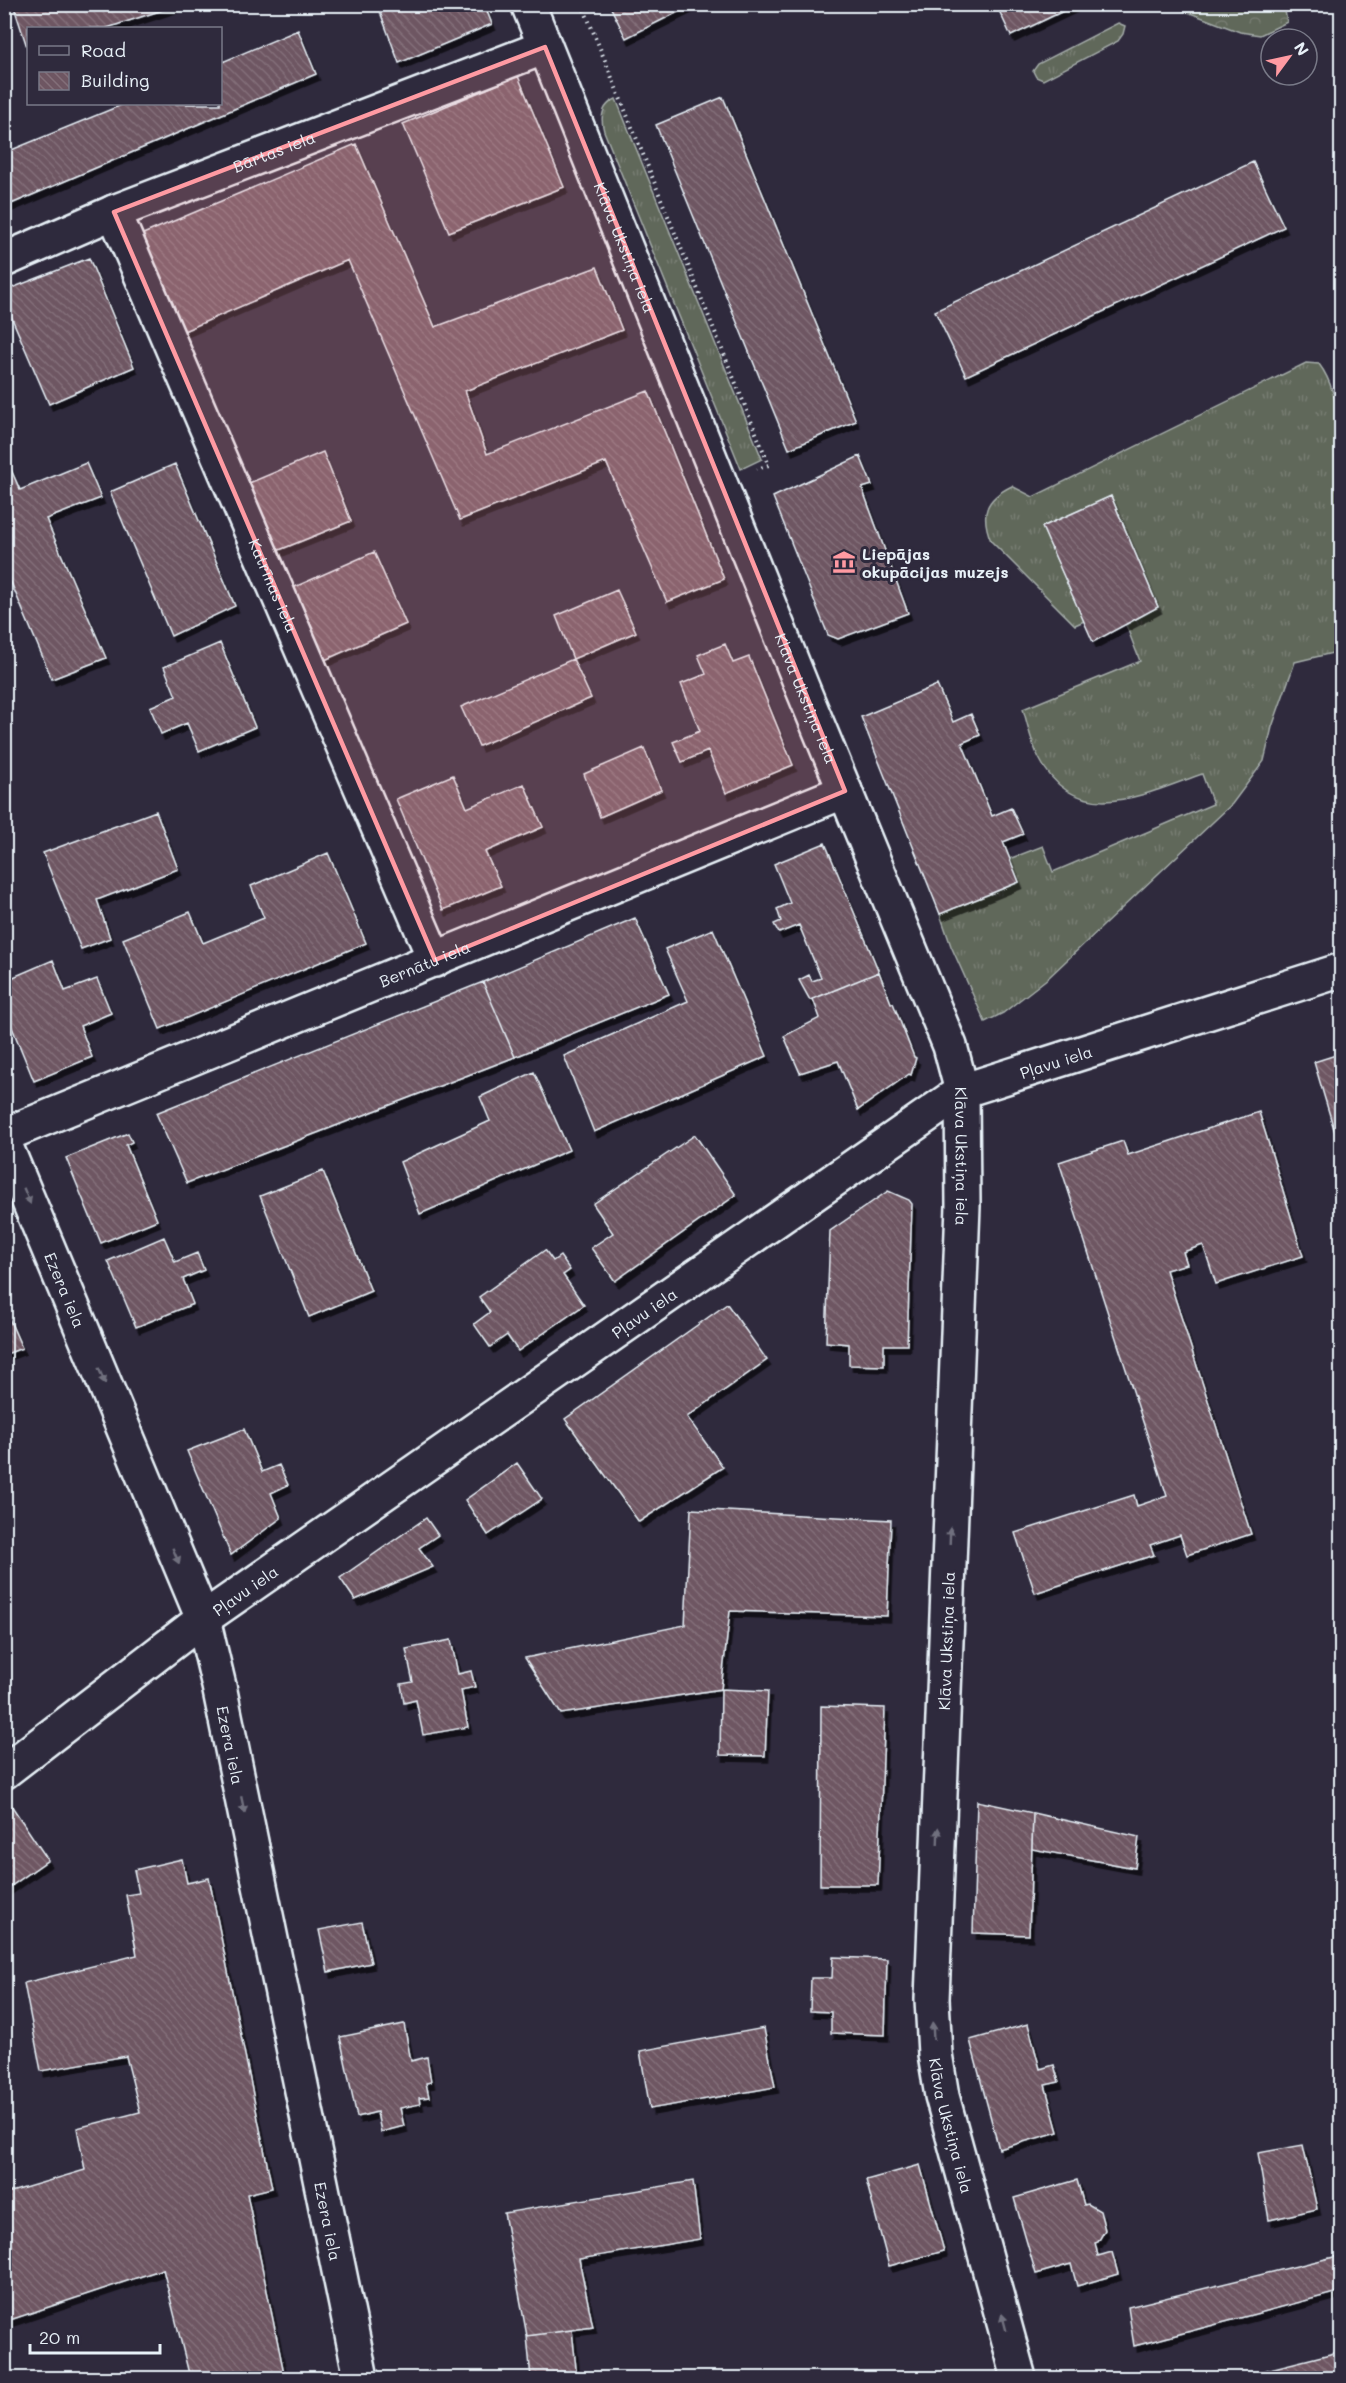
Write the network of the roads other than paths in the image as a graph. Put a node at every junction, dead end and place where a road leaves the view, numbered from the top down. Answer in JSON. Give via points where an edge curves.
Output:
{"nodes":[{"id":1,"x":528,"y":4,"type":"edge"},
{"id":2,"x":545,"y":47,"type":"junction"},
{"id":3,"x":114,"y":212,"type":"junction"},
{"id":4,"x":4,"y":260,"type":"edge"},
{"id":5,"x":845,"y":791,"type":"junction"},
{"id":6,"x":435,"y":960,"type":"junction"},
{"id":7,"x":1341,"y":970,"type":"edge"},
{"id":8,"x":962,"y":1091,"type":"junction"},
{"id":9,"x":4,"y":1135,"type":"edge"},
{"id":10,"x":4,"y":1142,"type":"edge"},
{"id":11,"x":202,"y":1619,"type":"junction"},
{"id":12,"x":4,"y":1772,"type":"edge"},
{"id":13,"x":361,"y":2379,"type":"edge"},
{"id":14,"x":1019,"y":2379,"type":"edge"}],
"edges":[{"from":1,"to":2,"type":"street","name":"Klāva Ukstiņa iela"},
{"from":2,"to":3,"type":"street","name":"Bārtas iela"},
{"from":2,"to":5,"type":"street","name":"Klāva Ukstiņa iela"},
{"from":3,"to":4,"type":"street","name":"Bārtas iela"},
{"from":3,"to":6,"type":"street","name":"Katrīnas iela"},
{"from":5,"to":6,"type":"street","name":"Bernātu iela"},
{"from":5,"to":8,"type":"street","name":"Klāva Ukstiņa iela","via":[[950,1046]]},
{"from":6,"to":9,"type":"street","name":"Bernātu iela"},
{"from":7,"to":8,"type":"street","name":"Pļavu iela"},
{"from":8,"to":11,"type":"street","name":"Pļavu iela"},
{"from":14,"to":8,"type":"street","name":"Klāva Ukstiņa iela","one_way":true,"via":[[934,2054],[932,1999],[963,1206]]},
{"from":10,"to":11,"type":"street","name":"Ezera iela","one_way":true},
{"from":11,"to":12,"type":"street","name":"Pļavu iela"},
{"from":11,"to":13,"type":"street","name":"Ezera iela","one_way":true}]}
